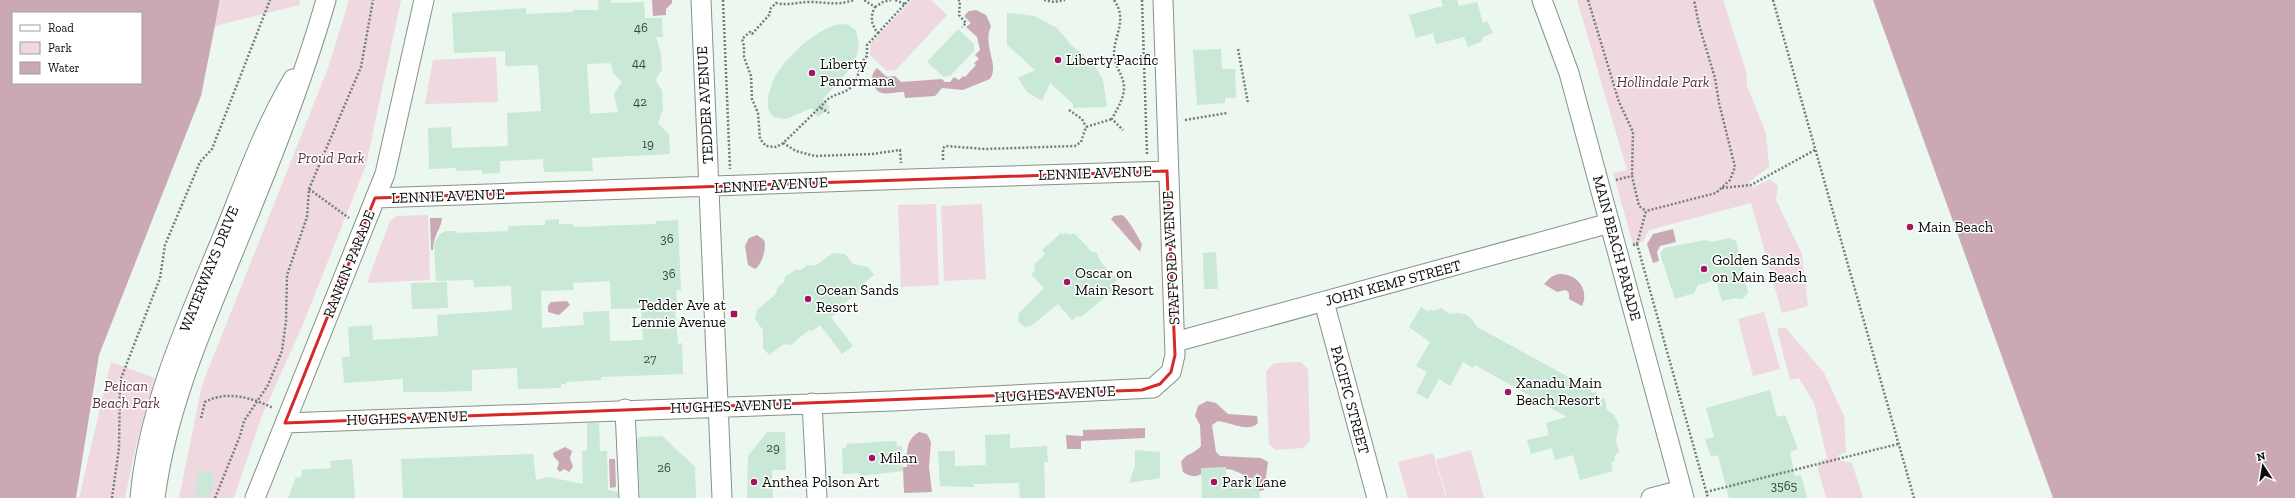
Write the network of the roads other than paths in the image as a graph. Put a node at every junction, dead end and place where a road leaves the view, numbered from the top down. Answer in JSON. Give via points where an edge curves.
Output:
{"nodes":[{"id":1,"x":326,"y":0,"type":"edge"},
{"id":2,"x":424,"y":0,"type":"edge"},
{"id":3,"x":701,"y":0,"type":"edge"},
{"id":4,"x":1163,"y":0,"type":"edge"},
{"id":5,"x":1542,"y":0,"type":"edge"},
{"id":6,"x":310,"y":53,"type":"junction"},
{"id":7,"x":1167,"y":171,"type":"junction"},
{"id":8,"x":709,"y":188,"type":"junction"},
{"id":9,"x":376,"y":198,"type":"junction"},
{"id":10,"x":1610,"y":223,"type":"junction"},
{"id":11,"x":1324,"y":302,"type":"junction"},
{"id":12,"x":1175,"y":342,"type":"junction"},
{"id":13,"x":1171,"y":372,"type":"joint"},
{"id":14,"x":812,"y":403,"type":"junction"},
{"id":15,"x":719,"y":406,"type":"junction"},
{"id":16,"x":625,"y":409,"type":"junction"},
{"id":17,"x":285,"y":423,"type":"junction"},
{"id":18,"x":1683,"y":494,"type":"edge"},
{"id":19,"x":140,"y":498,"type":"edge"},
{"id":20,"x":155,"y":498,"type":"edge"},
{"id":21,"x":255,"y":498,"type":"edge"},
{"id":22,"x":629,"y":498,"type":"edge"},
{"id":23,"x":722,"y":498,"type":"edge"},
{"id":24,"x":816,"y":498,"type":"edge"},
{"id":25,"x":1377,"y":498,"type":"edge"},
{"id":26,"x":1651,"y":498,"type":"edge"}],
"edges":[{"from":1,"to":6,"type":"street","name":"WATERWAYS DRIVE"},
{"from":2,"to":9,"type":"street","name":"RANKIN PARADE","via":[[385,174]]},
{"from":3,"to":8,"type":"street","name":"TEDDER AVENUE"},
{"from":4,"to":7,"type":"street","name":"STAFFORD AVENUE"},
{"from":5,"to":10,"type":"street","name":"MAIN BEACH PARADE","via":[[1569,73]]},
{"from":6,"to":19,"type":"street","name":"WATERWAYS DRIVE","via":[[273,112],[168,373],[152,429]]},
{"from":6,"to":20,"type":"street","name":"WATERWAYS DRIVE","via":[[289,116],[171,417],[159,466]]},
{"from":7,"to":8,"type":"street","name":"LENNIE AVENUE","via":[[935,177]]},
{"from":7,"to":12,"type":"street","name":"STAFFORD AVENUE"},
{"from":8,"to":9,"type":"street","name":"LENNIE AVENUE"},
{"from":8,"to":15,"type":"street","name":"TEDDER AVENUE"},
{"from":9,"to":17,"type":"street","name":"RANKIN PARADE"},
{"from":10,"to":11,"type":"street","name":"JOHN KEMP STREET"},
{"from":10,"to":18,"type":"street","name":"MAIN BEACH PARADE"},
{"from":11,"to":12,"type":"street","name":"JOHN KEMP STREET"},
{"from":11,"to":25,"type":"street","name":"PACIFIC STREET"},
{"from":12,"to":13,"type":"street","name":"STAFFORD AVENUE"},
{"from":13,"to":14,"type":"street","name":"HUGHES AVENUE","via":[[1160,384],[1142,390]]},
{"from":14,"to":15,"type":"street","name":"HUGHES AVENUE"},
{"from":14,"to":24,"type":"street"},
{"from":15,"to":16,"type":"street","name":"HUGHES AVENUE"},
{"from":15,"to":23,"type":"street","name":"TEDDER AVENUE"},
{"from":16,"to":17,"type":"street","name":"HUGHES AVENUE"},
{"from":16,"to":22,"type":"street"},
{"from":17,"to":21,"type":"street","name":"RANKIN PARADE"},
{"from":18,"to":26,"type":"street"}]}
